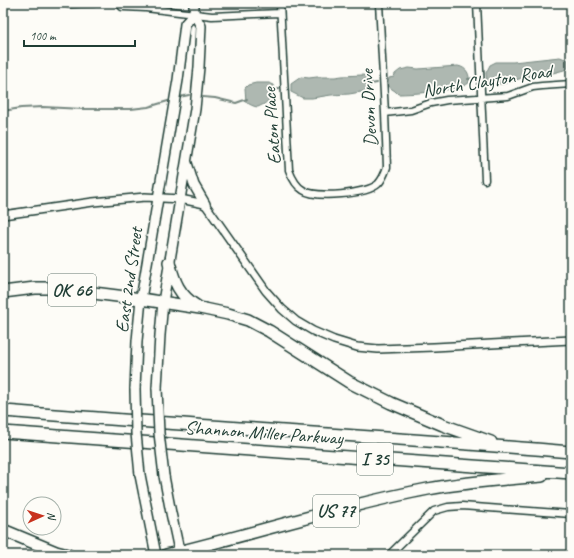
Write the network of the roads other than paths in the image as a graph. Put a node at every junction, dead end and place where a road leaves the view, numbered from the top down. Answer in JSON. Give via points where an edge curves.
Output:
{"nodes":[{"id":1,"x":65,"y":3,"type":"edge"},
{"id":2,"x":94,"y":3,"type":"edge"},
{"id":3,"x":119,"y":3,"type":"edge"},
{"id":4,"x":194,"y":3,"type":"edge"},
{"id":5,"x":280,"y":3,"type":"edge"},
{"id":6,"x":379,"y":3,"type":"edge"},
{"id":7,"x":477,"y":3,"type":"edge"},
{"id":8,"x":280,"y":13,"type":"junction"},
{"id":9,"x":194,"y":14,"type":"junction"},
{"id":10,"x":571,"y":84,"type":"edge"},
{"id":11,"x":482,"y":98,"type":"junction"},
{"id":12,"x":385,"y":113,"type":"junction"},
{"id":13,"x":186,"y":160,"type":"junction"},
{"id":14,"x":486,"y":180,"type":"dead end"},
{"id":15,"x":355,"y":192,"type":"joint"},
{"id":16,"x":158,"y":197,"type":"junction"},
{"id":17,"x":180,"y":199,"type":"junction"},
{"id":18,"x":204,"y":204,"type":"junction"},
{"id":19,"x":3,"y":215,"type":"edge"},
{"id":20,"x":169,"y":262,"type":"junction"},
{"id":21,"x":3,"y":292,"type":"edge"},
{"id":22,"x":142,"y":299,"type":"junction"},
{"id":23,"x":163,"y":302,"type":"junction"},
{"id":24,"x":200,"y":308,"type":"junction"},
{"id":25,"x":571,"y":340,"type":"edge"},
{"id":26,"x":3,"y":411,"type":"edge"},
{"id":27,"x":3,"y":432,"type":"edge"},
{"id":28,"x":505,"y":446,"type":"junction"},
{"id":29,"x":571,"y":452,"type":"edge"},
{"id":30,"x":571,"y":474,"type":"edge"},
{"id":31,"x":571,"y":514,"type":"edge"},
{"id":32,"x":3,"y":530,"type":"edge"},
{"id":33,"x":180,"y":553,"type":"edge"},
{"id":34,"x":68,"y":555,"type":"edge"},
{"id":35,"x":156,"y":555,"type":"edge"},
{"id":36,"x":166,"y":555,"type":"edge"},
{"id":37,"x":389,"y":555,"type":"edge"}],
"edges":[{"from":1,"to":2,"type":"street"},
{"from":3,"to":9,"type":"street","via":[[124,7]]},
{"from":4,"to":9,"type":"main road","name":"East 2nd Street"},
{"from":5,"to":8,"type":"street","name":"Eaton Place"},
{"from":6,"to":12,"type":"street","name":"Devon Drive"},
{"from":7,"to":11,"type":"street"},
{"from":8,"to":9,"type":"street","via":[[212,16]]},
{"from":8,"to":15,"type":"street","name":"Eaton Place","via":[[289,170],[299,187],[309,193],[324,195]]},
{"from":9,"to":13,"type":"main road","name":"East 2nd Street","via":[[201,26],[201,33],[195,109]]},
{"from":9,"to":16,"type":"main road","name":"East 2nd Street","via":[[185,24]]},
{"from":10,"to":11,"type":"street","name":"North Clayton Road","via":[[533,87],[508,96]]},
{"from":11,"to":12,"type":"street","name":"North Clayton Road","via":[[447,100],[412,110]]},
{"from":11,"to":14,"type":"street"},
{"from":12,"to":15,"type":"street","name":"Devon Drive","via":[[387,158],[384,175],[374,186]]},
{"from":13,"to":17,"type":"main road","name":"East 2nd Street"},
{"from":13,"to":18,"type":"main road","via":[[194,185]]},
{"from":16,"to":17,"type":"street"},
{"from":16,"to":19,"type":"street","via":[[93,202]]},
{"from":16,"to":22,"type":"main road","name":"East 2nd Street"},
{"from":17,"to":18,"type":"street"},
{"from":17,"to":20,"type":"main road","name":"East 2nd Street"},
{"from":18,"to":25,"type":"street","via":[[266,291],[282,309],[313,331],[334,340],[357,347],[378,349]]},
{"from":20,"to":23,"type":"main road","name":"East 2nd Street"},
{"from":20,"to":24,"type":"highway","via":[[173,278],[183,295]]},
{"from":21,"to":22,"type":"highway","number":"OK 66","via":[[54,288]]},
{"from":22,"to":23,"type":"highway","number":"OK 66"},
{"from":22,"to":35,"type":"main road","name":"East 2nd Street","bridge":true,"via":[[137,340],[136,433],[140,475]]},
{"from":23,"to":24,"type":"highway"},
{"from":23,"to":33,"type":"main road","name":"East 2nd Street","bridge":true,"via":[[157,388],[159,433],[164,476]]},
{"from":24,"to":28,"type":"highway","via":[[248,320],[349,382],[385,400],[436,422]]},
{"from":26,"to":28,"type":"highway","name":"Shannon Miller Parkway","number":"I 35"},
{"from":27,"to":30,"type":"highway","name":"Shannon Miller Parkway","number":"I 35"},
{"from":28,"to":29,"type":"highway","name":"Shannon Miller Parkway","number":"I 35"},
{"from":30,"to":33,"type":"highway","number":"US 77","via":[[494,480],[428,489]]},
{"from":31,"to":37,"type":"street","via":[[448,507],[434,511]]},
{"from":32,"to":34,"type":"highway"},
{"from":33,"to":36,"type":"highway","number":"US 77"}]}
